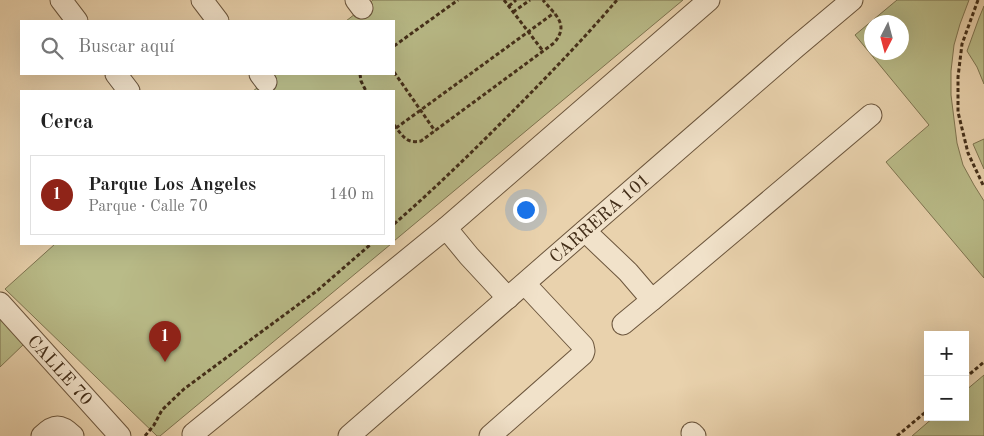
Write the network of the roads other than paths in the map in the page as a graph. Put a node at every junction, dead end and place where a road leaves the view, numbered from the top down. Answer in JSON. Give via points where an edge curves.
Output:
{"nodes":[{"id":1,"x":61,"y":0,"type":"edge"},
{"id":2,"x":202,"y":0,"type":"edge"},
{"id":3,"x":709,"y":0,"type":"edge"},
{"id":4,"x":852,"y":0,"type":"edge"},
{"id":5,"x":76,"y":20,"type":"edge"},
{"id":6,"x":217,"y":20,"type":"edge"},
{"id":7,"x":117,"y":75,"type":"edge"},
{"id":8,"x":128,"y":90,"type":"edge"},
{"id":9,"x":872,"y":115,"type":"dead end"},
{"id":10,"x":446,"y":228,"type":"junction"},
{"id":11,"x":585,"y":231,"type":"junction"},
{"id":12,"x":516,"y":291,"type":"junction"},
{"id":13,"x":652,"y":300,"type":"junction"},
{"id":14,"x":0,"y":303,"type":"edge"},
{"id":15,"x":624,"y":324,"type":"dead end"},
{"id":16,"x":194,"y":434,"type":"dead end"},
{"id":17,"x":357,"y":434,"type":"edge"},
{"id":18,"x":42,"y":436,"type":"edge"},
{"id":19,"x":72,"y":436,"type":"edge"},
{"id":20,"x":120,"y":436,"type":"edge"},
{"id":21,"x":490,"y":436,"type":"edge"}],
"edges":[{"from":1,"to":5,"type":"street"},
{"from":2,"to":6,"type":"street"},
{"from":3,"to":10,"type":"street"},
{"from":4,"to":11,"type":"street","name":"CARRERA 101"},
{"from":7,"to":8,"type":"street"},
{"from":9,"to":13,"type":"street"},
{"from":10,"to":12,"type":"street","via":[[469,256]]},
{"from":10,"to":16,"type":"street"},
{"from":11,"to":12,"type":"street","name":"CARRERA 101"},
{"from":11,"to":13,"type":"street"},
{"from":12,"to":17,"type":"street","name":"CARRERA 101"},
{"from":12,"to":21,"type":"street","via":[[583,346],[584,351]]},
{"from":13,"to":15,"type":"street"},
{"from":14,"to":20,"type":"street","name":"CALLE 70"},
{"from":18,"to":19,"type":"street","via":[[56,426],[65,428]]}]}
